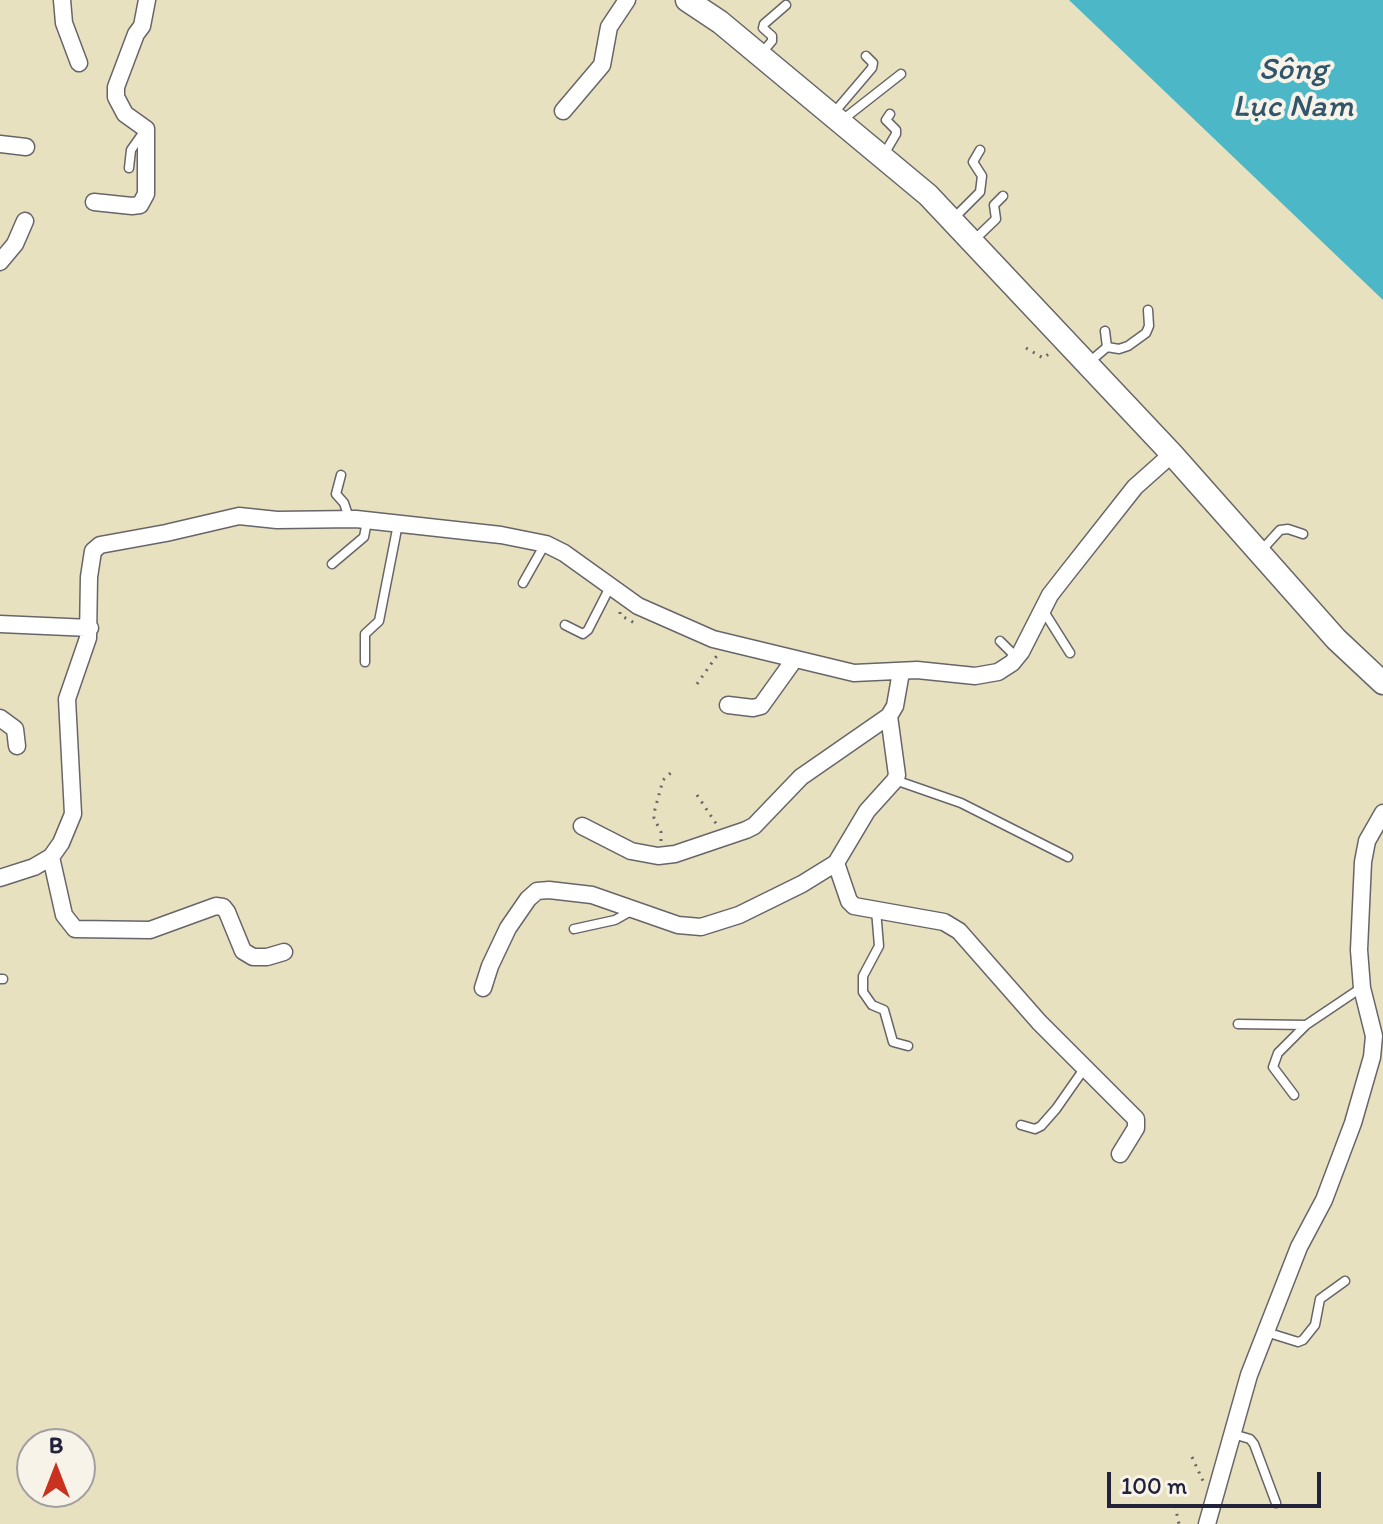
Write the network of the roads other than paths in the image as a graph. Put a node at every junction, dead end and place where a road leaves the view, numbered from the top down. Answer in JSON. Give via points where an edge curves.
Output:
{"nodes":[{"id":1,"x":62,"y":0,"type":"edge"},
{"id":2,"x":147,"y":0,"type":"edge"},
{"id":3,"x":627,"y":0,"type":"edge"},
{"id":4,"x":687,"y":0,"type":"edge"},
{"id":5,"x":786,"y":5,"type":"dead end"},
{"id":6,"x":759,"y":55,"type":"junction"},
{"id":7,"x":866,"y":56,"type":"dead end"},
{"id":8,"x":79,"y":63,"type":"dead end"},
{"id":9,"x":901,"y":74,"type":"dead end"},
{"id":10,"x":563,"y":111,"type":"dead end"},
{"id":11,"x":890,"y":114,"type":"dead end"},
{"id":12,"x":836,"y":119,"type":"junction"},
{"id":13,"x":146,"y":129,"type":"junction"},
{"id":14,"x":0,"y":144,"type":"edge"},
{"id":15,"x":26,"y":147,"type":"dead end"},
{"id":16,"x":980,"y":150,"type":"dead end"},
{"id":17,"x":883,"y":157,"type":"junction"},
{"id":18,"x":129,"y":168,"type":"dead end"},
{"id":19,"x":1003,"y":196,"type":"dead end"},
{"id":20,"x":94,"y":202,"type":"dead end"},
{"id":21,"x":951,"y":220,"type":"junction"},
{"id":22,"x":25,"y":221,"type":"dead end"},
{"id":23,"x":972,"y":242,"type":"junction"},
{"id":24,"x":0,"y":262,"type":"edge"},
{"id":25,"x":1148,"y":310,"type":"dead end"},
{"id":26,"x":1105,"y":331,"type":"dead end"},
{"id":27,"x":1107,"y":347,"type":"junction"},
{"id":28,"x":1086,"y":364,"type":"junction"},
{"id":29,"x":1172,"y":454,"type":"junction"},
{"id":30,"x":341,"y":475,"type":"dead end"},
{"id":31,"x":358,"y":520,"type":"junction"},
{"id":32,"x":398,"y":524,"type":"junction"},
{"id":33,"x":1303,"y":534,"type":"dead end"},
{"id":34,"x":546,"y":544,"type":"junction"},
{"id":35,"x":1259,"y":552,"type":"junction"},
{"id":36,"x":332,"y":564,"type":"dead end"},
{"id":37,"x":523,"y":583,"type":"dead end"},
{"id":38,"x":610,"y":587,"type":"junction"},
{"id":39,"x":1043,"y":609,"type":"junction"},
{"id":40,"x":0,"y":624,"type":"edge"},
{"id":41,"x":565,"y":625,"type":"dead end"},
{"id":42,"x":90,"y":628,"type":"junction"},
{"id":43,"x":1000,"y":641,"type":"dead end"},
{"id":44,"x":1070,"y":653,"type":"dead end"},
{"id":45,"x":1016,"y":657,"type":"junction"},
{"id":46,"x":794,"y":660,"type":"junction"},
{"id":47,"x":365,"y":662,"type":"dead end"},
{"id":48,"x":901,"y":672,"type":"junction"},
{"id":49,"x":1383,"y":683,"type":"edge"},
{"id":50,"x":728,"y":705,"type":"dead end"},
{"id":51,"x":889,"y":716,"type":"junction"},
{"id":52,"x":0,"y":718,"type":"edge"},
{"id":53,"x":17,"y":746,"type":"dead end"},
{"id":54,"x":895,"y":780,"type":"junction"},
{"id":55,"x":1383,"y":813,"type":"edge"},
{"id":56,"x":582,"y":826,"type":"dead end"},
{"id":57,"x":51,"y":857,"type":"junction"},
{"id":58,"x":1068,"y":857,"type":"dead end"},
{"id":59,"x":836,"y":863,"type":"junction"},
{"id":60,"x":0,"y":878,"type":"edge"},
{"id":61,"x":635,"y":909,"type":"junction"},
{"id":62,"x":876,"y":910,"type":"junction"},
{"id":63,"x":574,"y":929,"type":"dead end"},
{"id":64,"x":284,"y":952,"type":"dead end"},
{"id":65,"x":483,"y":988,"type":"dead end"},
{"id":66,"x":1362,"y":988,"type":"junction"},
{"id":67,"x":1238,"y":1024,"type":"dead end"},
{"id":68,"x":1306,"y":1025,"type":"junction"},
{"id":69,"x":908,"y":1046,"type":"dead end"},
{"id":70,"x":1084,"y":1069,"type":"junction"},
{"id":71,"x":1294,"y":1095,"type":"dead end"},
{"id":72,"x":1021,"y":1125,"type":"dead end"},
{"id":73,"x":1120,"y":1154,"type":"dead end"},
{"id":74,"x":1345,"y":1281,"type":"dead end"},
{"id":75,"x":1266,"y":1332,"type":"junction"},
{"id":76,"x":1233,"y":1434,"type":"junction"},
{"id":77,"x":1276,"y":1503,"type":"dead end"},
{"id":78,"x":1207,"y":1524,"type":"edge"}],
"edges":[{"from":1,"to":8,"type":"street","via":[[64,23]]},
{"from":2,"to":13,"type":"street","via":[[142,26],[116,87],[125,114]]},
{"from":3,"to":10,"type":"street","via":[[609,27],[602,65]]},
{"from":4,"to":6,"type":"street"},
{"from":5,"to":6,"type":"lane","via":[[764,24],[772,41]]},
{"from":6,"to":12,"type":"street"},
{"from":7,"to":12,"type":"lane","via":[[872,68]]},
{"from":9,"to":12,"type":"lane"},
{"from":11,"to":17,"type":"lane","via":[[886,120],[896,134]]},
{"from":12,"to":17,"type":"street"},
{"from":13,"to":18,"type":"lane","via":[[131,150]]},
{"from":13,"to":20,"type":"street","via":[[144,200],[132,206]]},
{"from":14,"to":15,"type":"street"},
{"from":16,"to":21,"type":"lane","via":[[973,162],[982,176],[980,192]]},
{"from":17,"to":21,"type":"street"},
{"from":19,"to":23,"type":"lane","via":[[994,205],[996,219]]},
{"from":21,"to":23,"type":"street"},
{"from":22,"to":24,"type":"street"},
{"from":23,"to":28,"type":"street"},
{"from":25,"to":27,"type":"lane","via":[[1146,333],[1128,346]]},
{"from":26,"to":27,"type":"lane"},
{"from":27,"to":28,"type":"lane"},
{"from":28,"to":29,"type":"street"},
{"from":29,"to":35,"type":"street"},
{"from":29,"to":39,"type":"street","via":[[1135,487]]},
{"from":30,"to":31,"type":"lane","via":[[336,494]]},
{"from":31,"to":32,"type":"street"},
{"from":31,"to":36,"type":"lane","via":[[364,537]]},
{"from":31,"to":42,"type":"street","via":[[239,516],[96,546],[89,577]]},
{"from":32,"to":34,"type":"street"},
{"from":32,"to":47,"type":"lane","via":[[379,621],[365,634]]},
{"from":33,"to":35,"type":"lane","via":[[1280,530]]},
{"from":34,"to":37,"type":"lane"},
{"from":34,"to":38,"type":"street"},
{"from":35,"to":49,"type":"street"},
{"from":38,"to":41,"type":"lane","via":[[588,630],[583,634]]},
{"from":38,"to":46,"type":"street","via":[[668,621]]},
{"from":39,"to":44,"type":"lane"},
{"from":39,"to":45,"type":"street"},
{"from":40,"to":42,"type":"street"},
{"from":42,"to":57,"type":"street","via":[[67,699],[73,814]]},
{"from":43,"to":45,"type":"lane"},
{"from":45,"to":48,"type":"street","via":[[988,675]]},
{"from":46,"to":48,"type":"street","via":[[854,673]]},
{"from":46,"to":50,"type":"street","via":[[761,706]]},
{"from":48,"to":51,"type":"street"},
{"from":51,"to":54,"type":"street"},
{"from":51,"to":56,"type":"street","via":[[801,777],[754,826],[725,838],[658,856],[631,851]]},
{"from":52,"to":53,"type":"street","via":[[15,729]]},
{"from":54,"to":58,"type":"lane","via":[[961,803]]},
{"from":54,"to":59,"type":"street","via":[[867,811]]},
{"from":55,"to":66,"type":"street","via":[[1364,849]]},
{"from":57,"to":60,"type":"street"},
{"from":57,"to":64,"type":"street","via":[[64,915],[75,929],[150,930],[216,906],[227,912],[243,951],[253,957]]},
{"from":59,"to":61,"type":"street","via":[[715,924],[694,928]]},
{"from":59,"to":62,"type":"street","via":[[849,901]]},
{"from":61,"to":63,"type":"lane","via":[[615,920]]},
{"from":61,"to":65,"type":"street","via":[[592,895],[537,891],[508,928]]},
{"from":62,"to":69,"type":"lane","via":[[879,946],[863,976],[863,992],[872,1005],[884,1010],[890,1039]]},
{"from":62,"to":70,"type":"street","via":[[953,926]]},
{"from":66,"to":68,"type":"lane"},
{"from":66,"to":75,"type":"street","via":[[1374,1036],[1372,1057],[1329,1188]]},
{"from":67,"to":68,"type":"lane"},
{"from":68,"to":71,"type":"lane","via":[[1274,1059],[1273,1067]]},
{"from":70,"to":72,"type":"lane","via":[[1041,1126]]},
{"from":70,"to":73,"type":"street","via":[[1136,1119]]},
{"from":74,"to":75,"type":"lane","via":[[1320,1299],[1315,1325],[1303,1340]]},
{"from":75,"to":76,"type":"street"},
{"from":76,"to":77,"type":"lane","via":[[1254,1444]]},
{"from":76,"to":78,"type":"street"}]}
